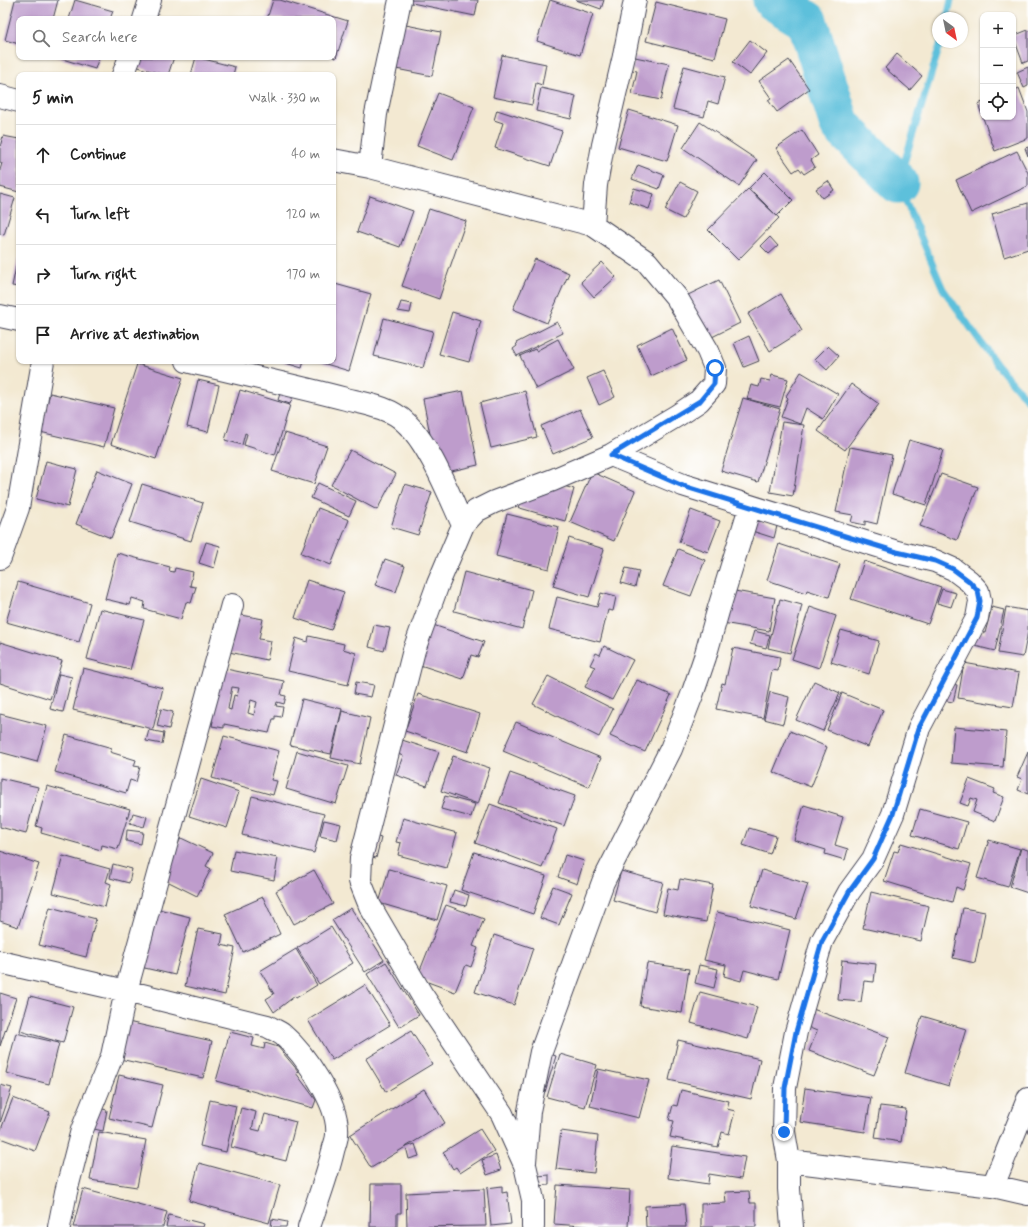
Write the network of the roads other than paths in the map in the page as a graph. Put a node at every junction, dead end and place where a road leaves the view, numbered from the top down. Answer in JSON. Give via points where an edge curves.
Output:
{"nodes":[{"id":1,"x":150,"y":0,"type":"edge"},
{"id":2,"x":400,"y":0,"type":"edge"},
{"id":3,"x":635,"y":0,"type":"edge"},
{"id":4,"x":145,"y":16,"type":"edge"},
{"id":5,"x":129,"y":60,"type":"edge"},
{"id":6,"x":124,"y":72,"type":"edge"},
{"id":7,"x":0,"y":96,"type":"edge"},
{"id":8,"x":16,"y":100,"type":"edge"},
{"id":9,"x":336,"y":161,"type":"edge"},
{"id":10,"x":370,"y":167,"type":"junction"},
{"id":11,"x":593,"y":225,"type":"junction"},
{"id":12,"x":0,"y":316,"type":"edge"},
{"id":13,"x":16,"y":319,"type":"edge"},
{"id":14,"x":42,"y":364,"type":"edge"},
{"id":15,"x":199,"y":364,"type":"edge"},
{"id":16,"x":611,"y":455,"type":"junction"},
{"id":17,"x":750,"y":507,"type":"junction"},
{"id":18,"x":463,"y":525,"type":"junction"},
{"id":19,"x":0,"y":558,"type":"edge"},
{"id":20,"x":232,"y":605,"type":"dead end"},
{"id":21,"x":0,"y":962,"type":"edge"},
{"id":22,"x":126,"y":992,"type":"junction"},
{"id":23,"x":1028,"y":1099,"type":"edge"},
{"id":24,"x":789,"y":1161,"type":"junction"},
{"id":25,"x":525,"y":1165,"type":"junction"},
{"id":26,"x":993,"y":1186,"type":"junction"},
{"id":27,"x":1028,"y":1194,"type":"edge"},
{"id":28,"x":59,"y":1227,"type":"edge"},
{"id":29,"x":309,"y":1227,"type":"edge"},
{"id":30,"x":533,"y":1227,"type":"edge"},
{"id":31,"x":792,"y":1227,"type":"edge"}],
"edges":[{"from":1,"to":4,"type":"street"},
{"from":2,"to":10,"type":"street","via":[[376,114]]},
{"from":3,"to":11,"type":"street","via":[[603,145]]},
{"from":5,"to":6,"type":"street"},
{"from":7,"to":8,"type":"street"},
{"from":9,"to":10,"type":"street"},
{"from":10,"to":11,"type":"street"},
{"from":11,"to":16,"type":"street","via":[[647,262],[677,298],[715,368],[714,384],[700,401]]},
{"from":12,"to":13,"type":"street"},
{"from":14,"to":19,"type":"street","via":[[18,508]]},
{"from":15,"to":18,"type":"street","via":[[386,410],[404,421],[416,434]]},
{"from":16,"to":17,"type":"street","via":[[683,486]]},
{"from":16,"to":18,"type":"street","via":[[494,502],[476,511]]},
{"from":17,"to":24,"type":"street","via":[[897,552],[935,561],[953,569],[969,581],[978,591],[980,601],[977,618],[919,728],[893,814],[873,859],[849,892],[822,941],[796,1032],[785,1088],[784,1132]]},
{"from":17,"to":25,"type":"street","via":[[692,695],[671,749],[603,882],[541,1052],[529,1111]]},
{"from":18,"to":25,"type":"street","via":[[414,650],[361,858],[360,881],[370,906],[422,994],[502,1114]]},
{"from":20,"to":22,"type":"street"},
{"from":21,"to":22,"type":"street"},
{"from":22,"to":28,"type":"street","via":[[112,1056],[82,1130]]},
{"from":22,"to":29,"type":"street","via":[[267,1026],[282,1034],[301,1054],[328,1096],[338,1133]]},
{"from":23,"to":26,"type":"street"},
{"from":24,"to":26,"type":"street"},
{"from":24,"to":31,"type":"street"},
{"from":25,"to":30,"type":"street","via":[[533,1200]]},
{"from":26,"to":27,"type":"street"}]}
